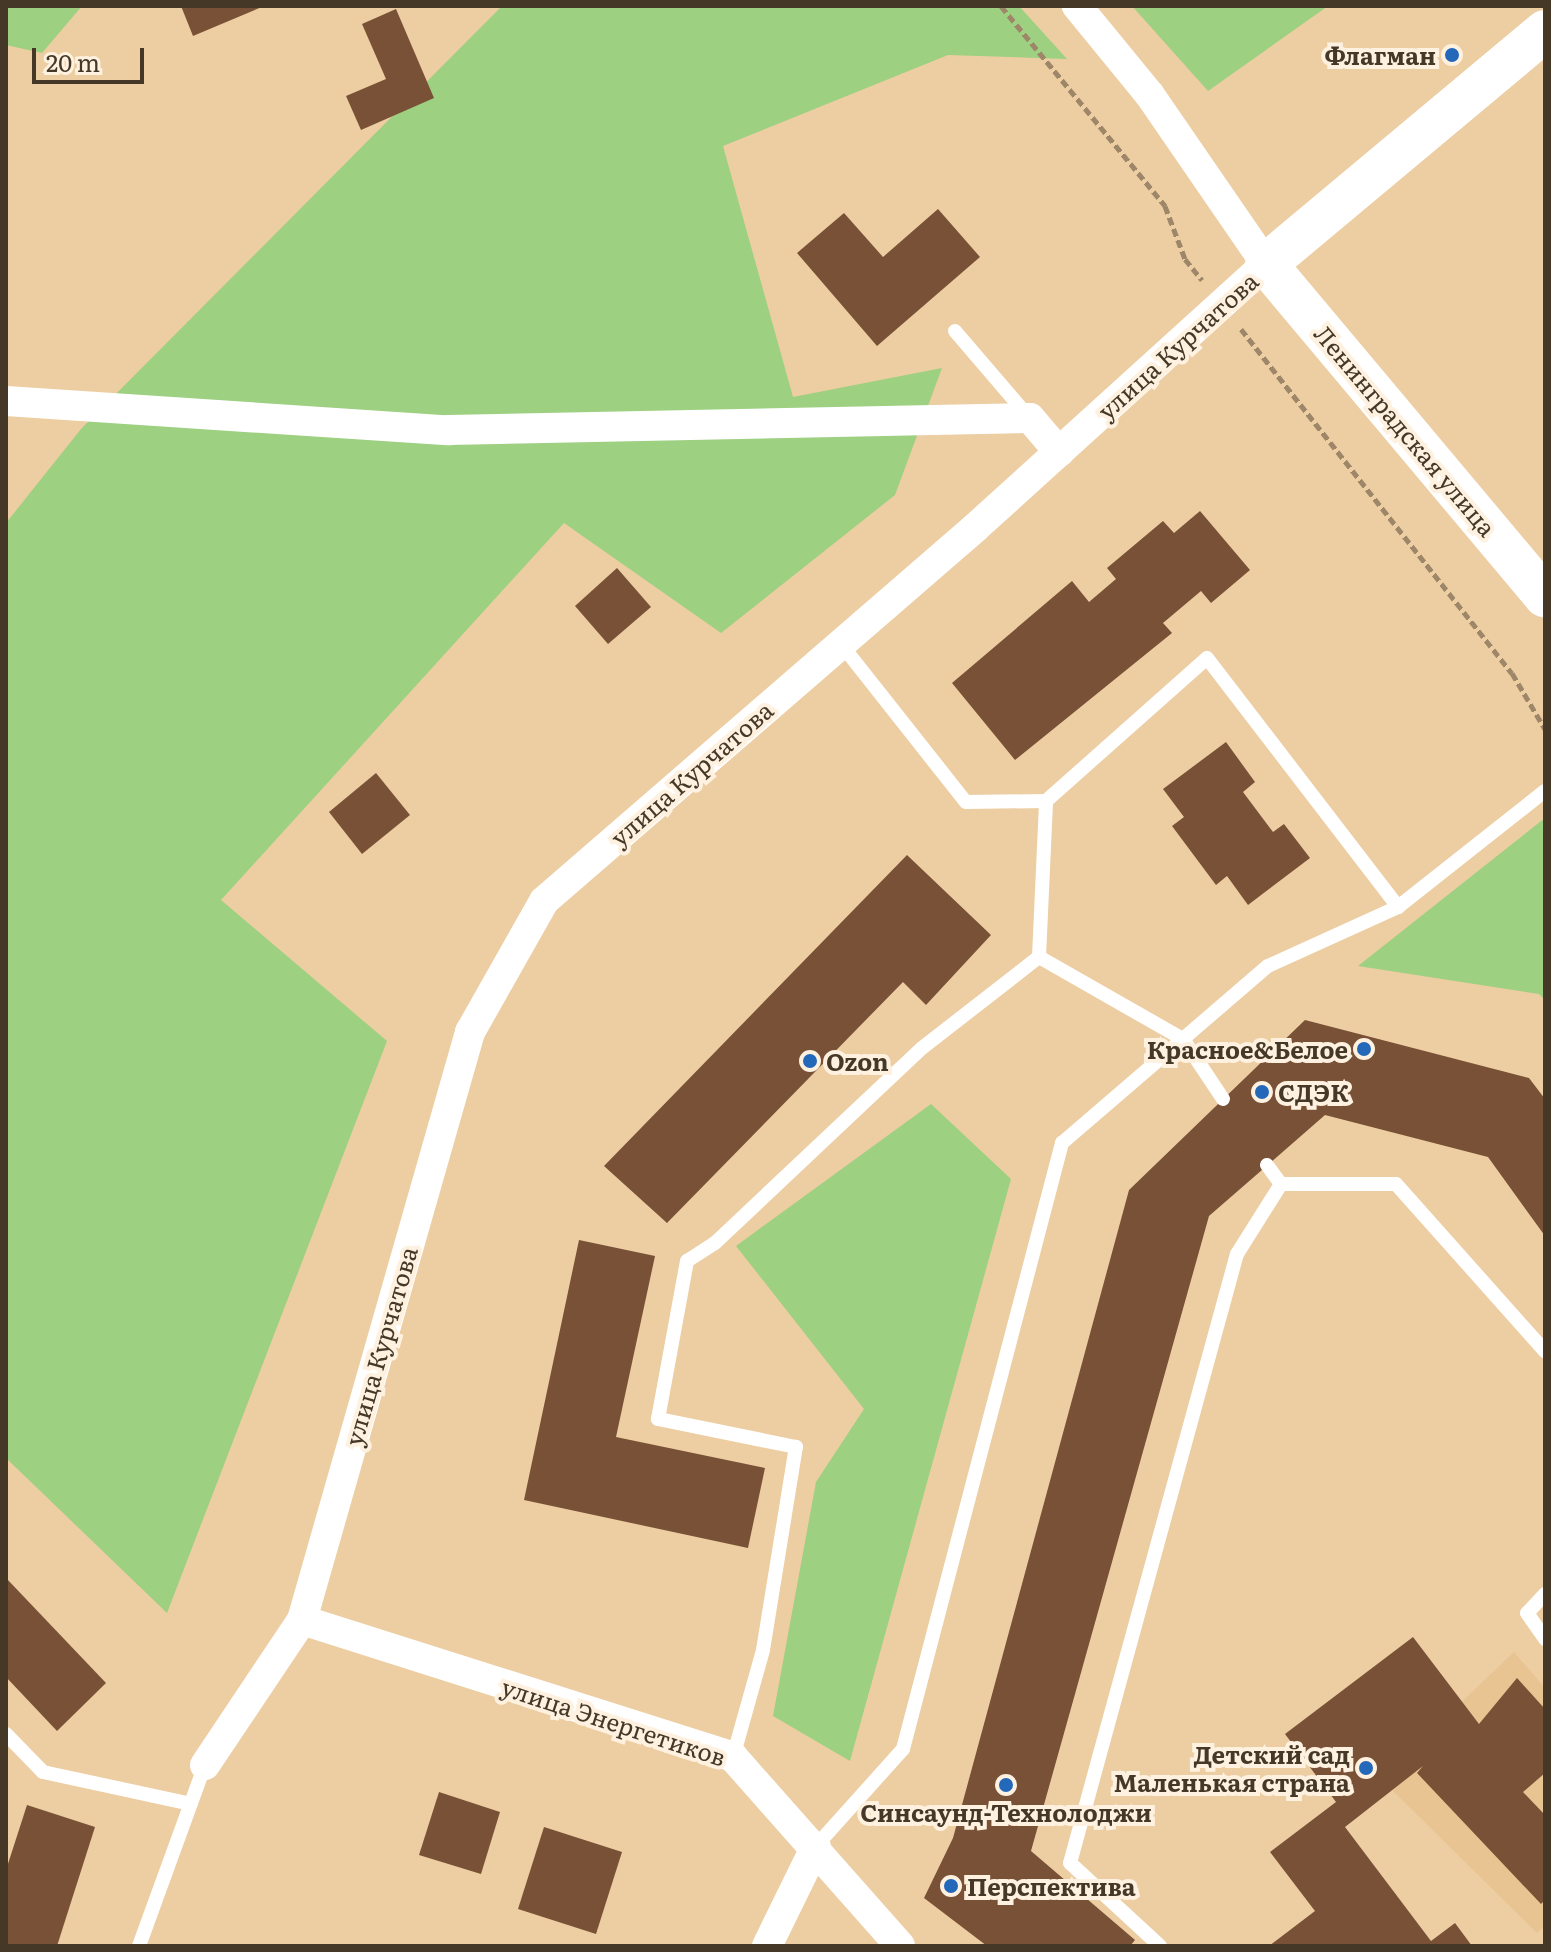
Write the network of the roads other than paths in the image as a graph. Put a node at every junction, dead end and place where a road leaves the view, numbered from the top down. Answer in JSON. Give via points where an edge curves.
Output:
{"nodes":[{"id":1,"x":1077,"y":6,"type":"edge"},
{"id":2,"x":1545,"y":31,"type":"edge"},
{"id":3,"x":1266,"y":264,"type":"junction"},
{"id":4,"x":955,"y":331,"type":"dead end"},
{"id":5,"x":6,"y":401,"type":"edge"},
{"id":6,"x":1030,"y":418,"type":"junction"},
{"id":7,"x":1059,"y":452,"type":"junction"},
{"id":8,"x":1545,"y":596,"type":"edge"},
{"id":9,"x":841,"y":644,"type":"junction"},
{"id":10,"x":1545,"y":791,"type":"edge"},
{"id":11,"x":1046,"y":801,"type":"junction"},
{"id":12,"x":1398,"y":907,"type":"junction"},
{"id":13,"x":1039,"y":957,"type":"junction"},
{"id":14,"x":1183,"y":1039,"type":"junction"},
{"id":15,"x":1223,"y":1099,"type":"dead end"},
{"id":16,"x":1267,"y":1165,"type":"dead end"},
{"id":17,"x":1281,"y":1184,"type":"junction"},
{"id":18,"x":1545,"y":1351,"type":"edge"},
{"id":19,"x":1545,"y":1594,"type":"edge"},
{"id":20,"x":302,"y":1620,"type":"junction"},
{"id":21,"x":1545,"y":1639,"type":"edge"},
{"id":22,"x":6,"y":1734,"type":"edge"},
{"id":23,"x":733,"y":1757,"type":"junction"},
{"id":24,"x":205,"y":1765,"type":"joint"},
{"id":25,"x":191,"y":1804,"type":"junction"},
{"id":26,"x":816,"y":1846,"type":"junction"},
{"id":27,"x":139,"y":1946,"type":"edge"},
{"id":28,"x":767,"y":1946,"type":"edge"},
{"id":29,"x":900,"y":1946,"type":"edge"},
{"id":30,"x":1160,"y":1946,"type":"edge"}],
"edges":[{"from":1,"to":3,"type":"street","via":[[1149,94]]},
{"from":2,"to":3,"type":"main road","name":"улица Курчатова"},
{"from":3,"to":7,"type":"street","name":"улица Курчатова"},
{"from":3,"to":8,"type":"main road","name":"Ленинградская улица"},
{"from":4,"to":6,"type":"lane"},
{"from":5,"to":6,"type":"street","via":[[448,430]]},
{"from":6,"to":7,"type":"street"},
{"from":7,"to":9,"type":"street","name":"улица Курчатова"},
{"from":9,"to":11,"type":"lane","via":[[966,802]]},
{"from":9,"to":20,"type":"street","name":"улица Курчатова","via":[[544,901],[470,1032]]},
{"from":10,"to":12,"type":"lane"},
{"from":11,"to":12,"type":"lane","via":[[1207,658]]},
{"from":11,"to":13,"type":"lane"},
{"from":12,"to":14,"type":"lane","via":[[1268,966]]},
{"from":13,"to":14,"type":"lane"},
{"from":13,"to":23,"type":"lane","via":[[922,1048],[715,1243],[687,1261],[658,1419],[796,1447],[763,1650]]},
{"from":14,"to":15,"type":"lane"},
{"from":14,"to":26,"type":"lane","via":[[1062,1143],[903,1749]]},
{"from":16,"to":17,"type":"lane"},
{"from":17,"to":18,"type":"lane","via":[[1396,1184]]},
{"from":17,"to":30,"type":"lane","via":[[1237,1254],[1070,1863]]},
{"from":19,"to":21,"type":"lane","via":[[1527,1613]]},
{"from":20,"to":23,"type":"street","name":"улица Энергетиков"},
{"from":20,"to":24,"type":"street","name":"улица Курчатова"},
{"from":22,"to":25,"type":"lane","via":[[43,1772]]},
{"from":23,"to":26,"type":"street","name":"улица Энергетиков"},
{"from":24,"to":25,"type":"lane"},
{"from":25,"to":27,"type":"lane"},
{"from":26,"to":28,"type":"street"},
{"from":26,"to":29,"type":"street","name":"улица Энергетиков"}]}
